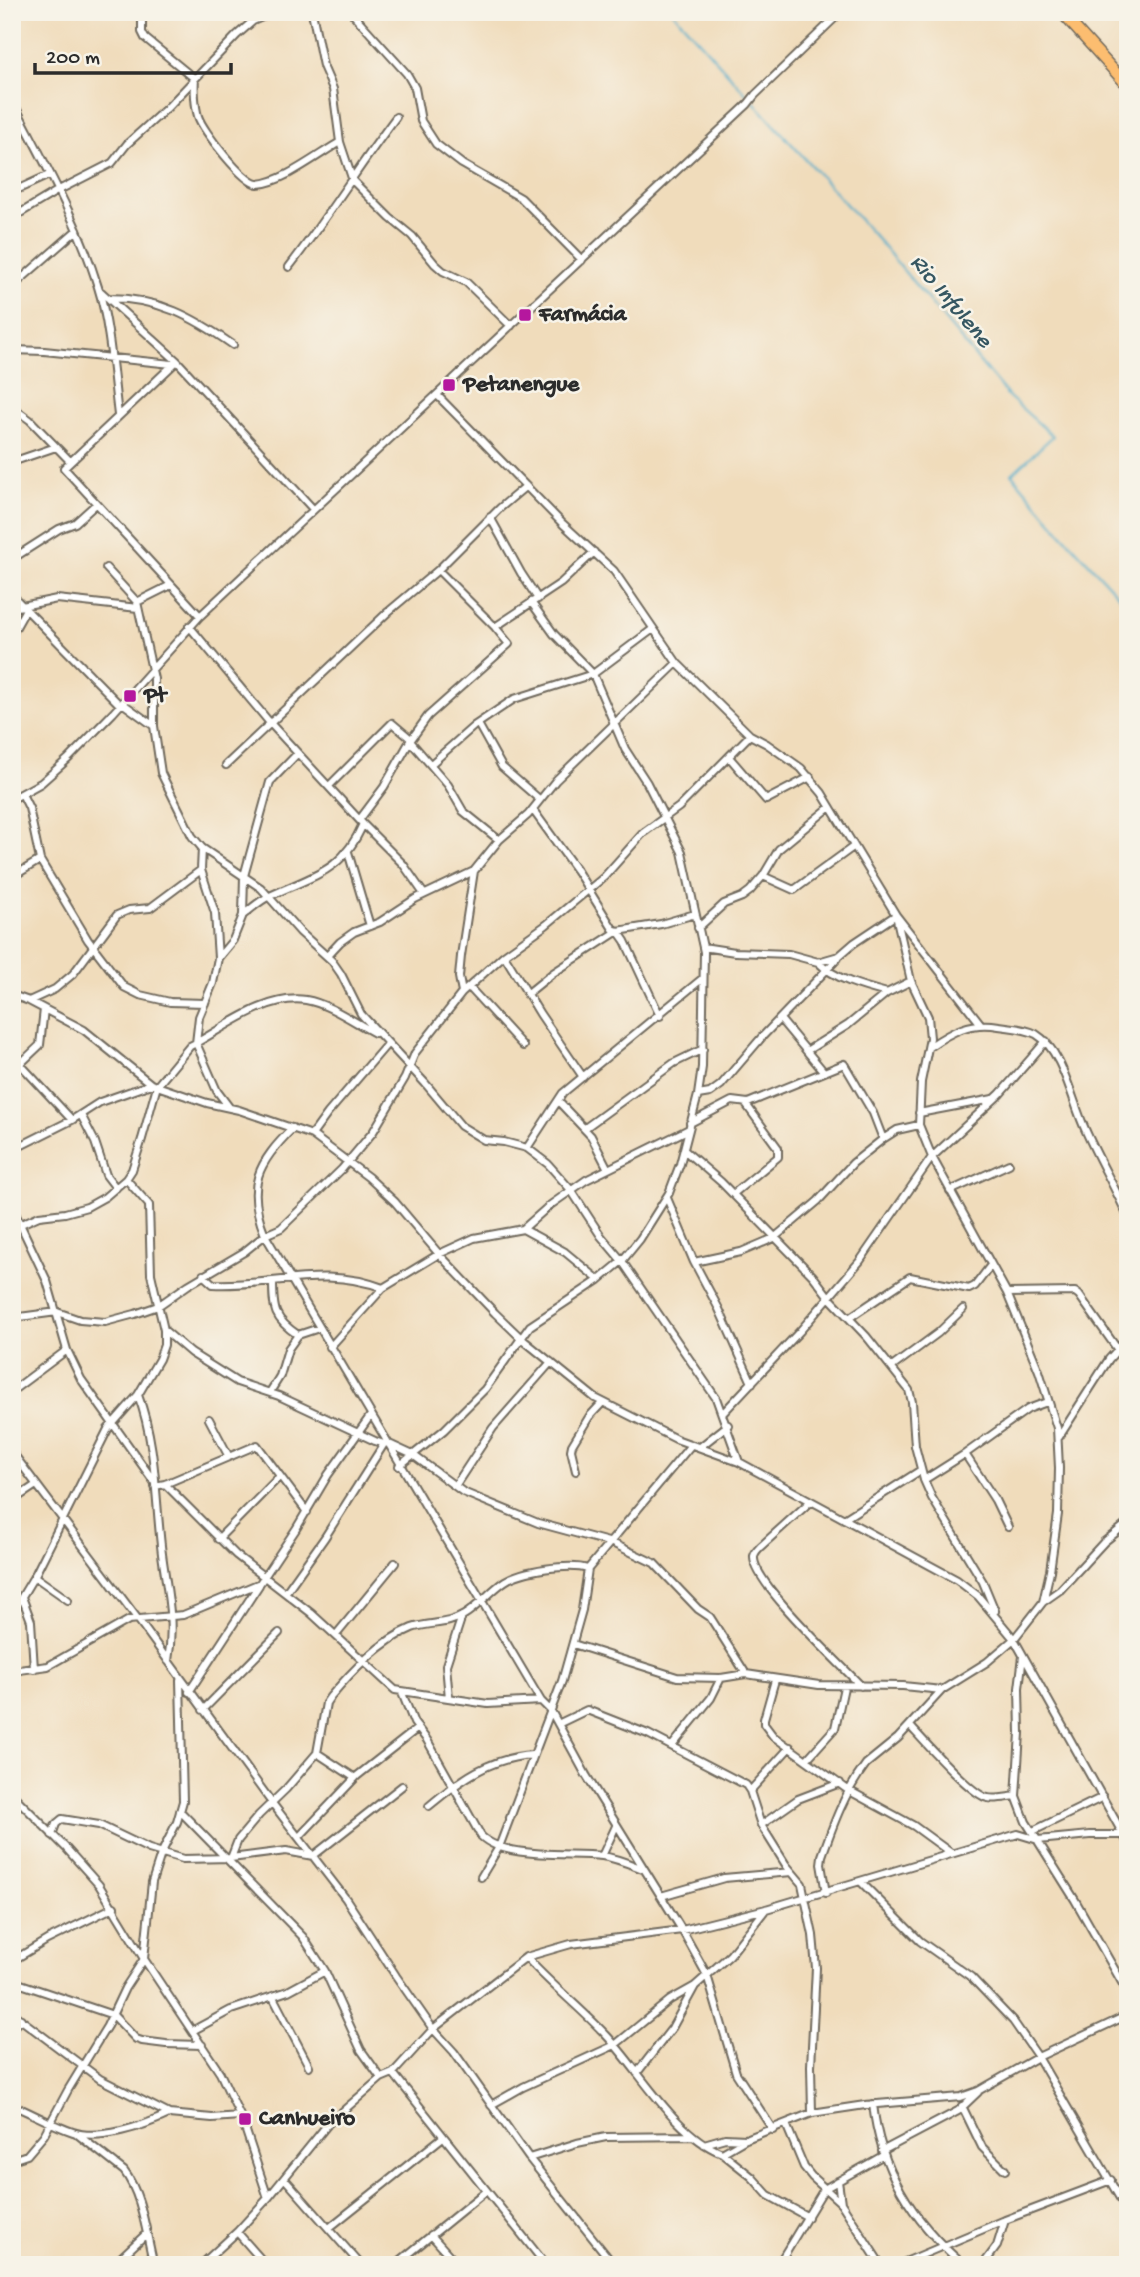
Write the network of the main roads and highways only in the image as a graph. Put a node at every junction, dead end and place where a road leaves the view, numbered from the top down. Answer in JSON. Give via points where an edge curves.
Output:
{"nodes":[{"id":1,"x":1061,"y":12,"type":"edge"},
{"id":2,"x":1128,"y":86,"type":"edge"}],
"edges":[{"from":1,"to":2,"type":"highway"}]}
